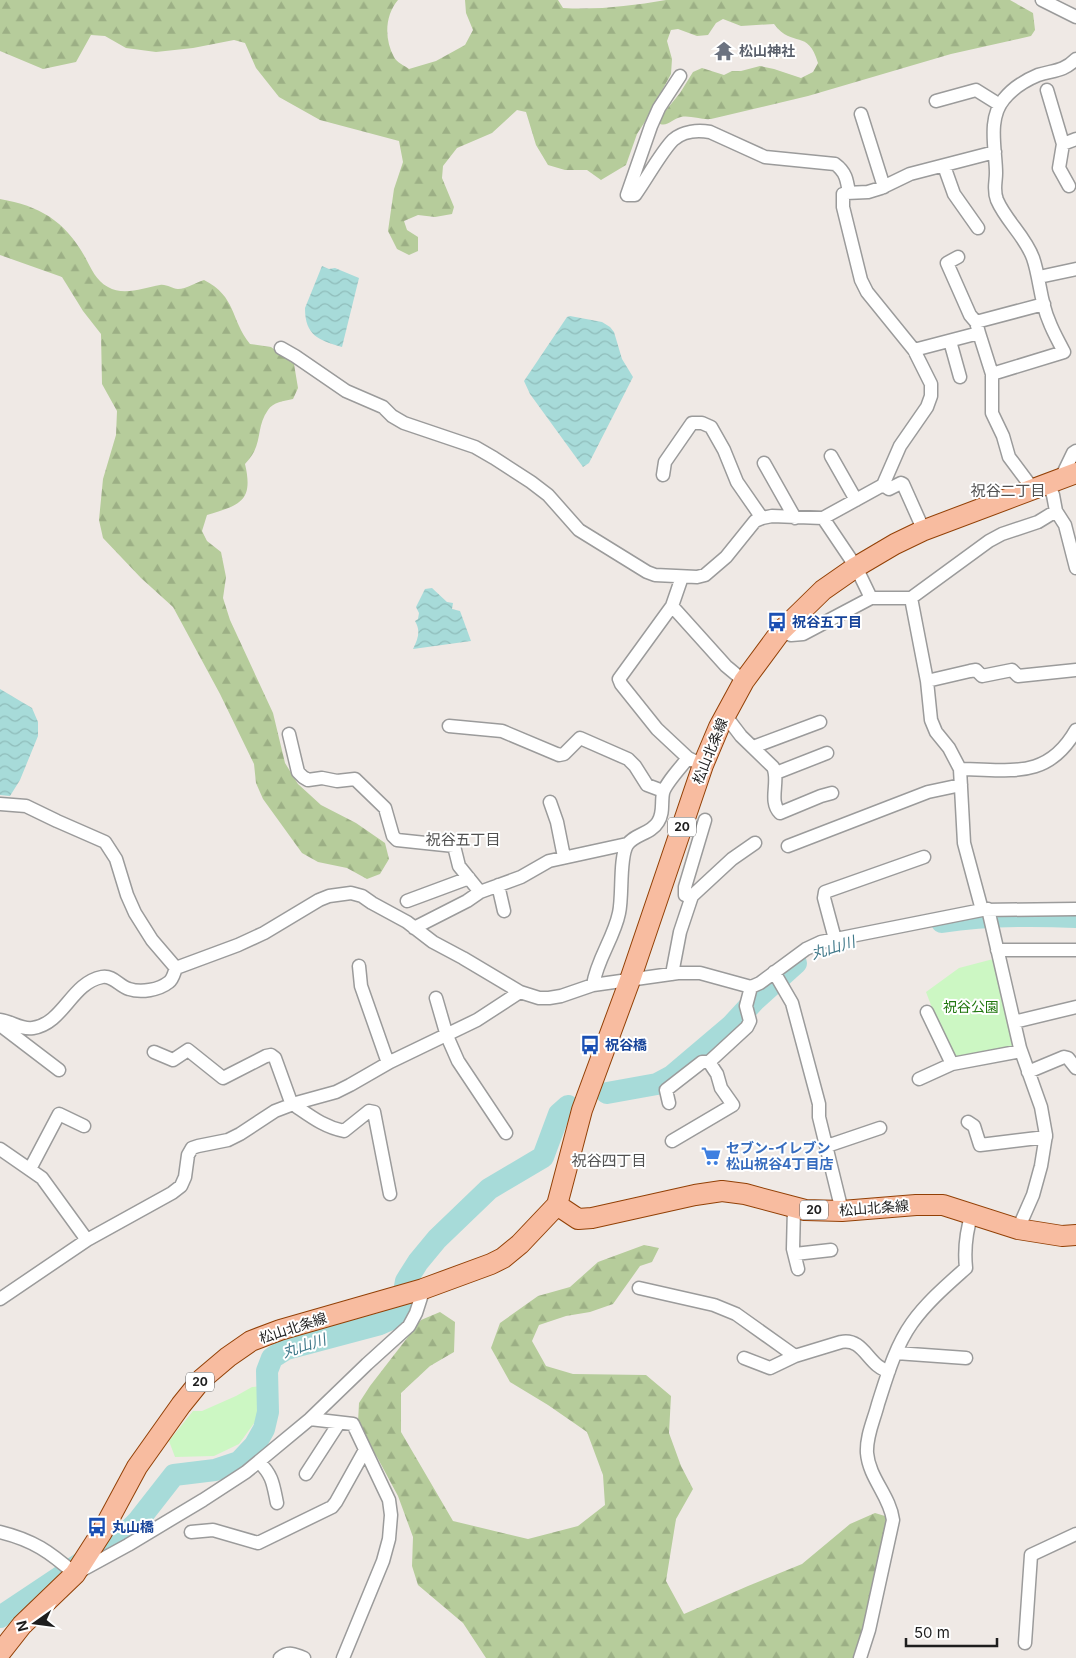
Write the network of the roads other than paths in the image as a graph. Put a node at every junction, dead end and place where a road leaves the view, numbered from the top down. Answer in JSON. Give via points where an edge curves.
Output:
{"nodes":[{"id":1,"x":1042,"y":0,"type":"edge"},
{"id":2,"x":1076,"y":17,"type":"edge"},
{"id":3,"x":1076,"y":59,"type":"edge"},
{"id":4,"x":680,"y":76,"type":"dead end"},
{"id":5,"x":1047,"y":90,"type":"dead end"},
{"id":6,"x":936,"y":101,"type":"dead end"},
{"id":7,"x":1000,"y":105,"type":"junction"},
{"id":8,"x":861,"y":114,"type":"dead end"},
{"id":9,"x":1076,"y":139,"type":"edge"},
{"id":10,"x":1063,"y":144,"type":"junction"},
{"id":11,"x":995,"y":152,"type":"junction"},
{"id":12,"x":944,"y":166,"type":"junction"},
{"id":13,"x":884,"y":186,"type":"junction"},
{"id":14,"x":1068,"y":186,"type":"dead end"},
{"id":15,"x":849,"y":193,"type":"junction"},
{"id":16,"x":978,"y":228,"type":"dead end"},
{"id":17,"x":958,"y":257,"type":"dead end"},
{"id":18,"x":1076,"y":269,"type":"edge"},
{"id":19,"x":1039,"y":277,"type":"junction"},
{"id":20,"x":1044,"y":304,"type":"junction"},
{"id":21,"x":977,"y":328,"type":"junction"},
{"id":22,"x":950,"y":341,"type":"junction"},
{"id":23,"x":281,"y":348,"type":"dead end"},
{"id":24,"x":914,"y":350,"type":"junction"},
{"id":25,"x":992,"y":374,"type":"junction"},
{"id":26,"x":960,"y":378,"type":"dead end"},
{"id":27,"x":1076,"y":451,"type":"edge"},
{"id":28,"x":831,"y":456,"type":"dead end"},
{"id":29,"x":764,"y":463,"type":"dead end"},
{"id":30,"x":663,"y":475,"type":"dead end"},
{"id":31,"x":1054,"y":482,"type":"edge"},
{"id":32,"x":883,"y":485,"type":"junction"},
{"id":33,"x":856,"y":500,"type":"junction"},
{"id":34,"x":1056,"y":511,"type":"junction"},
{"id":35,"x":762,"y":518,"type":"junction"},
{"id":36,"x":795,"y":518,"type":"junction"},
{"id":37,"x":822,"y":518,"type":"junction"},
{"id":38,"x":924,"y":531,"type":"junction"},
{"id":39,"x":856,"y":567,"type":"junction"},
{"id":40,"x":1076,"y":568,"type":"edge"},
{"id":41,"x":682,"y":577,"type":"junction"},
{"id":42,"x":871,"y":598,"type":"junction"},
{"id":43,"x":911,"y":598,"type":"junction"},
{"id":44,"x":672,"y":606,"type":"junction"},
{"id":45,"x":781,"y":631,"type":"junction"},
{"id":46,"x":1076,"y":670,"type":"edge"},
{"id":47,"x":744,"y":681,"type":"junction"},
{"id":48,"x":927,"y":681,"type":"junction"},
{"id":49,"x":725,"y":715,"type":"junction"},
{"id":50,"x":820,"y":722,"type":"dead end"},
{"id":51,"x":449,"y":726,"type":"dead end"},
{"id":52,"x":1076,"y":730,"type":"edge"},
{"id":53,"x":289,"y":734,"type":"dead end"},
{"id":54,"x":753,"y":746,"type":"junction"},
{"id":55,"x":827,"y":753,"type":"dead end"},
{"id":56,"x":695,"y":762,"type":"junction"},
{"id":57,"x":960,"y":769,"type":"junction"},
{"id":58,"x":776,"y":773,"type":"junction"},
{"id":59,"x":962,"y":785,"type":"junction"},
{"id":60,"x":663,"y":791,"type":"junction"},
{"id":61,"x":832,"y":793,"type":"dead end"},
{"id":62,"x":550,"y":802,"type":"dead end"},
{"id":63,"x":0,"y":804,"type":"edge"},
{"id":64,"x":705,"y":820,"type":"dead end"},
{"id":65,"x":755,"y":843,"type":"dead end"},
{"id":66,"x":627,"y":844,"type":"junction"},
{"id":67,"x":788,"y":846,"type":"dead end"},
{"id":68,"x":564,"y":857,"type":"junction"},
{"id":69,"x":924,"y":857,"type":"dead end"},
{"id":70,"x":469,"y":878,"type":"junction"},
{"id":71,"x":498,"y":885,"type":"junction"},
{"id":72,"x":480,"y":892,"type":"junction"},
{"id":73,"x":691,"y":898,"type":"junction"},
{"id":74,"x":407,"y":901,"type":"dead end"},
{"id":75,"x":1076,"y":909,"type":"edge"},
{"id":76,"x":986,"y":910,"type":"junction"},
{"id":77,"x":504,"y":911,"type":"dead end"},
{"id":78,"x":414,"y":928,"type":"junction"},
{"id":79,"x":835,"y":939,"type":"junction"},
{"id":80,"x":997,"y":950,"type":"junction"},
{"id":81,"x":1076,"y":950,"type":"edge"},
{"id":82,"x":359,"y":966,"type":"dead end"},
{"id":83,"x":176,"y":968,"type":"junction"},
{"id":84,"x":774,"y":973,"type":"junction"},
{"id":85,"x":672,"y":974,"type":"junction"},
{"id":86,"x":630,"y":980,"type":"junction"},
{"id":87,"x":593,"y":985,"type":"junction"},
{"id":88,"x":751,"y":987,"type":"junction"},
{"id":89,"x":520,"y":992,"type":"junction"},
{"id":90,"x":436,"y":998,"type":"dead end"},
{"id":91,"x":1076,"y":1007,"type":"edge"},
{"id":92,"x":927,"y":1012,"type":"dead end"},
{"id":93,"x":0,"y":1020,"type":"edge"},
{"id":94,"x":1014,"y":1022,"type":"junction"},
{"id":95,"x":0,"y":1025,"type":"edge"},
{"id":96,"x":447,"y":1036,"type":"junction"},
{"id":97,"x":1021,"y":1051,"type":"junction"},
{"id":98,"x":154,"y":1052,"type":"dead end"},
{"id":99,"x":709,"y":1062,"type":"junction"},
{"id":100,"x":388,"y":1064,"type":"junction"},
{"id":101,"x":952,"y":1064,"type":"junction"},
{"id":102,"x":1076,"y":1068,"type":"edge"},
{"id":103,"x":59,"y":1070,"type":"dead end"},
{"id":104,"x":1028,"y":1072,"type":"junction"},
{"id":105,"x":919,"y":1079,"type":"dead end"},
{"id":106,"x":669,"y":1103,"type":"dead end"},
{"id":107,"x":294,"y":1104,"type":"junction"},
{"id":108,"x":968,"y":1122,"type":"dead end"},
{"id":109,"x":84,"y":1126,"type":"dead end"},
{"id":110,"x":880,"y":1128,"type":"dead end"},
{"id":111,"x":506,"y":1133,"type":"dead end"},
{"id":112,"x":1046,"y":1137,"type":"junction"},
{"id":113,"x":672,"y":1141,"type":"dead end"},
{"id":114,"x":827,"y":1146,"type":"junction"},
{"id":115,"x":0,"y":1149,"type":"edge"},
{"id":116,"x":30,"y":1169,"type":"junction"},
{"id":117,"x":390,"y":1194,"type":"dead end"},
{"id":118,"x":557,"y":1205,"type":"junction"},
{"id":119,"x":794,"y":1208,"type":"junction"},
{"id":120,"x":842,"y":1211,"type":"junction"},
{"id":121,"x":972,"y":1213,"type":"junction"},
{"id":122,"x":1018,"y":1229,"type":"junction"},
{"id":123,"x":1076,"y":1235,"type":"edge"},
{"id":124,"x":87,"y":1240,"type":"junction"},
{"id":125,"x":831,"y":1250,"type":"dead end"},
{"id":126,"x":795,"y":1254,"type":"junction"},
{"id":127,"x":798,"y":1269,"type":"dead end"},
{"id":128,"x":423,"y":1288,"type":"junction"},
{"id":129,"x":639,"y":1288,"type":"dead end"},
{"id":130,"x":1,"y":1295,"type":"edge"},
{"id":131,"x":896,"y":1353,"type":"junction"},
{"id":132,"x":795,"y":1356,"type":"junction"},
{"id":133,"x":744,"y":1358,"type":"dead end"},
{"id":134,"x":966,"y":1358,"type":"dead end"},
{"id":135,"x":888,"y":1371,"type":"junction"},
{"id":136,"x":310,"y":1419,"type":"junction"},
{"id":137,"x":340,"y":1423,"type":"junction"},
{"id":138,"x":365,"y":1450,"type":"junction"},
{"id":139,"x":259,"y":1462,"type":"junction"},
{"id":140,"x":306,"y":1474,"type":"dead end"},
{"id":141,"x":277,"y":1503,"type":"dead end"},
{"id":142,"x":191,"y":1532,"type":"dead end"},
{"id":143,"x":1076,"y":1534,"type":"edge"},
{"id":144,"x":2,"y":1536,"type":"edge"},
{"id":145,"x":76,"y":1573,"type":"junction"},
{"id":146,"x":1025,"y":1643,"type":"dead end"},
{"id":147,"x":0,"y":1653,"type":"edge"},
{"id":148,"x":280,"y":1658,"type":"edge"},
{"id":149,"x":304,"y":1658,"type":"edge"},
{"id":150,"x":343,"y":1658,"type":"edge"},
{"id":151,"x":860,"y":1658,"type":"edge"}],
"edges":[{"from":1,"to":2,"type":"street"},
{"from":3,"to":7,"type":"street","via":[[1062,70],[1026,81]]},
{"from":4,"to":15,"type":"street","via":[[659,108],[627,195],[635,195],[673,140],[683,134],[702,131],[766,157],[835,164],[846,176]]},
{"from":5,"to":10,"type":"street"},
{"from":6,"to":7,"type":"street","via":[[976,90]]},
{"from":7,"to":11,"type":"street","via":[[995,123]]},
{"from":8,"to":13,"type":"street"},
{"from":9,"to":10,"type":"street"},
{"from":10,"to":14,"type":"street","via":[[1059,168]]},
{"from":11,"to":12,"type":"street"},
{"from":11,"to":19,"type":"street","via":[[997,200],[1028,249]]},
{"from":12,"to":13,"type":"street","via":[[910,174]]},
{"from":12,"to":16,"type":"street","via":[[954,194]]},
{"from":13,"to":15,"type":"street","via":[[868,192]]},
{"from":15,"to":24,"type":"street","via":[[843,194],[842,199],[861,280]]},
{"from":17,"to":21,"type":"street","via":[[947,263]]},
{"from":18,"to":19,"type":"street"},
{"from":19,"to":20,"type":"street"},
{"from":20,"to":21,"type":"street"},
{"from":20,"to":25,"type":"street","via":[[1064,352]]},
{"from":21,"to":22,"type":"street"},
{"from":21,"to":25,"type":"street"},
{"from":22,"to":24,"type":"street"},
{"from":22,"to":26,"type":"street"},
{"from":23,"to":41,"type":"street","via":[[346,391],[382,407],[404,423],[475,447],[494,458],[540,488],[579,530],[647,572]]},
{"from":24,"to":32,"type":"street","via":[[931,384],[931,396],[900,446]]},
{"from":25,"to":31,"type":"street","via":[[992,413],[1008,457]]},
{"from":27,"to":31,"type":"street"},
{"from":28,"to":33,"type":"street"},
{"from":29,"to":36,"type":"street"},
{"from":30,"to":35,"type":"street","via":[[665,462],[692,423],[712,427],[737,482]]},
{"from":31,"to":34,"type":"street"},
{"from":31,"to":38,"type":"main road","name":"松山北条線","number":"20"},
{"from":32,"to":33,"type":"street"},
{"from":32,"to":38,"type":"street","via":[[889,489],[903,484]]},
{"from":33,"to":37,"type":"street"},
{"from":34,"to":40,"type":"street","via":[[1065,525]]},
{"from":34,"to":43,"type":"street","via":[[1038,522],[989,541]]},
{"from":35,"to":36,"type":"street"},
{"from":35,"to":41,"type":"street","via":[[755,521],[726,556],[705,575]]},
{"from":36,"to":37,"type":"street"},
{"from":37,"to":39,"type":"street"},
{"from":38,"to":39,"type":"main road","name":"松山北条線","number":"20","via":[[894,544]]},
{"from":39,"to":42,"type":"street"},
{"from":39,"to":45,"type":"main road","name":"松山北条線","number":"20","via":[[823,590]]},
{"from":41,"to":44,"type":"street"},
{"from":42,"to":43,"type":"street"},
{"from":42,"to":45,"type":"street","via":[[803,634],[791,635]]},
{"from":43,"to":48,"type":"street"},
{"from":44,"to":47,"type":"street","via":[[726,666]]},
{"from":44,"to":56,"type":"street","via":[[619,679],[658,728]]},
{"from":45,"to":47,"type":"main road","name":"松山北条線","number":"20"},
{"from":46,"to":48,"type":"street","via":[[1018,676],[1012,670],[982,676],[976,670]]},
{"from":47,"to":49,"type":"main road","name":"松山北条線","number":"20"},
{"from":48,"to":57,"type":"street","via":[[931,720]]},
{"from":49,"to":54,"type":"street"},
{"from":49,"to":56,"type":"main road","name":"松山北条線","number":"20"},
{"from":50,"to":54,"type":"street"},
{"from":51,"to":60,"type":"street","via":[[502,732],[559,755],[580,738],[628,759],[647,785]]},
{"from":52,"to":57,"type":"street","via":[[1060,752],[1038,766],[1006,771]]},
{"from":53,"to":70,"type":"street","via":[[298,772],[303,778],[355,779],[385,808],[397,840],[454,846],[459,866]]},
{"from":54,"to":58,"type":"street"},
{"from":55,"to":58,"type":"street"},
{"from":56,"to":60,"type":"street"},
{"from":56,"to":86,"type":"main road","name":"松山北条線","number":"20"},
{"from":57,"to":59,"type":"street"},
{"from":58,"to":61,"type":"street","via":[[774,802],[780,813]]},
{"from":59,"to":67,"type":"street","via":[[928,792]]},
{"from":59,"to":76,"type":"street","via":[[964,843]]},
{"from":60,"to":66,"type":"street","via":[[662,815],[657,824]]},
{"from":62,"to":68,"type":"street"},
{"from":63,"to":83,"type":"street","via":[[26,806],[105,842],[116,859],[135,913],[152,940]]},
{"from":64,"to":73,"type":"street","via":[[685,887],[685,895]]},
{"from":65,"to":73,"type":"street","via":[[732,859]]},
{"from":66,"to":68,"type":"street"},
{"from":66,"to":87,"type":"street","via":[[623,855],[619,915],[595,970]]},
{"from":68,"to":71,"type":"street"},
{"from":69,"to":79,"type":"street","via":[[825,892]]},
{"from":70,"to":72,"type":"street"},
{"from":70,"to":74,"type":"street"},
{"from":71,"to":72,"type":"street"},
{"from":71,"to":77,"type":"street"},
{"from":72,"to":78,"type":"street"},
{"from":73,"to":85,"type":"street"},
{"from":75,"to":76,"type":"street"},
{"from":76,"to":79,"type":"street"},
{"from":76,"to":80,"type":"street"},
{"from":78,"to":83,"type":"street","via":[[362,896],[341,894],[319,900],[238,945]]},
{"from":78,"to":89,"type":"street"},
{"from":79,"to":84,"type":"street","via":[[806,949]]},
{"from":80,"to":81,"type":"street"},
{"from":80,"to":94,"type":"street"},
{"from":82,"to":100,"type":"street","via":[[361,986]]},
{"from":83,"to":93,"type":"street","via":[[169,982],[149,990],[128,989],[103,976],[73,994],[52,1020],[32,1029]]},
{"from":84,"to":88,"type":"street"},
{"from":84,"to":114,"type":"street","via":[[792,1003]]},
{"from":85,"to":86,"type":"street"},
{"from":85,"to":88,"type":"street","via":[[700,973]]},
{"from":86,"to":87,"type":"street"},
{"from":86,"to":118,"type":"main road","name":"松山北条線","number":"20","via":[[582,1110]]},
{"from":87,"to":89,"type":"street","via":[[549,998]]},
{"from":88,"to":99,"type":"street","via":[[746,1006],[750,1021],[747,1027]]},
{"from":89,"to":96,"type":"street"},
{"from":90,"to":96,"type":"street"},
{"from":91,"to":94,"type":"street"},
{"from":92,"to":101,"type":"street"},
{"from":94,"to":97,"type":"street"},
{"from":95,"to":103,"type":"street"},
{"from":96,"to":100,"type":"street"},
{"from":96,"to":111,"type":"street","via":[[466,1074]]},
{"from":97,"to":101,"type":"street"},
{"from":97,"to":104,"type":"street"},
{"from":98,"to":107,"type":"street","via":[[173,1060],[188,1050],[223,1078],[271,1055]]},
{"from":99,"to":106,"type":"street","via":[[702,1062],[666,1090]]},
{"from":99,"to":113,"type":"street","via":[[732,1105]]},
{"from":100,"to":107,"type":"street","via":[[336,1092]]},
{"from":101,"to":105,"type":"street"},
{"from":102,"to":104,"type":"street","via":[[1064,1057]]},
{"from":104,"to":112,"type":"street","via":[[1041,1107]]},
{"from":107,"to":117,"type":"street","via":[[318,1123],[344,1131],[369,1111],[374,1112]]},
{"from":107,"to":124,"type":"street","via":[[275,1111],[228,1140],[192,1148],[181,1186]]},
{"from":108,"to":112,"type":"street","via":[[974,1126],[980,1145]]},
{"from":109,"to":116,"type":"street","via":[[59,1114]]},
{"from":110,"to":114,"type":"street"},
{"from":112,"to":122,"type":"street","via":[[1033,1195]]},
{"from":114,"to":120,"type":"street"},
{"from":115,"to":116,"type":"street"},
{"from":116,"to":124,"type":"street","via":[[42,1178]]},
{"from":118,"to":119,"type":"main road","name":"松山北条線","number":"20","via":[[578,1220],[722,1191]]},
{"from":118,"to":128,"type":"main road","name":"松山北条線","number":"20","via":[[503,1258]]},
{"from":119,"to":120,"type":"main road","name":"松山北条線","number":"20"},
{"from":119,"to":126,"type":"street"},
{"from":120,"to":121,"type":"main road","name":"松山北条線","number":"20","via":[[943,1205]]},
{"from":121,"to":122,"type":"main road","name":"松山北条線","number":"20"},
{"from":121,"to":131,"type":"street","via":[[965,1242],[966,1268],[911,1324]]},
{"from":122,"to":123,"type":"main road","name":"松山北条線","number":"20"},
{"from":124,"to":130,"type":"street"},
{"from":125,"to":126,"type":"street"},
{"from":126,"to":127,"type":"street"},
{"from":128,"to":136,"type":"street","via":[[409,1326]]},
{"from":128,"to":145,"type":"main road","name":"松山北条線","number":"20","via":[[280,1330],[251,1341],[228,1357],[202,1379],[137,1467]]},
{"from":129,"to":132,"type":"street","via":[[714,1305],[736,1314]]},
{"from":131,"to":134,"type":"street"},
{"from":131,"to":135,"type":"street"},
{"from":132,"to":133,"type":"street","via":[[770,1368]]},
{"from":132,"to":135,"type":"street","via":[[847,1340],[864,1350],[882,1370]]},
{"from":135,"to":151,"type":"street","via":[[868,1437],[867,1453],[880,1490],[890,1504],[893,1520]]},
{"from":136,"to":137,"type":"street"},
{"from":136,"to":139,"type":"street"},
{"from":137,"to":138,"type":"street","via":[[353,1424]]},
{"from":137,"to":140,"type":"street"},
{"from":138,"to":142,"type":"street","via":[[332,1507],[282,1532],[258,1543],[213,1530]]},
{"from":138,"to":150,"type":"street","via":[[389,1500],[389,1539]]},
{"from":139,"to":141,"type":"street","via":[[272,1478]]},
{"from":139,"to":145,"type":"street","via":[[203,1500]]},
{"from":143,"to":146,"type":"street","via":[[1031,1555]]},
{"from":144,"to":145,"type":"street","via":[[35,1544]]},
{"from":145,"to":147,"type":"main road","name":"松山北条線","number":"20","via":[[22,1625]]},
{"from":148,"to":149,"type":"street","via":[[292,1653]]}]}
